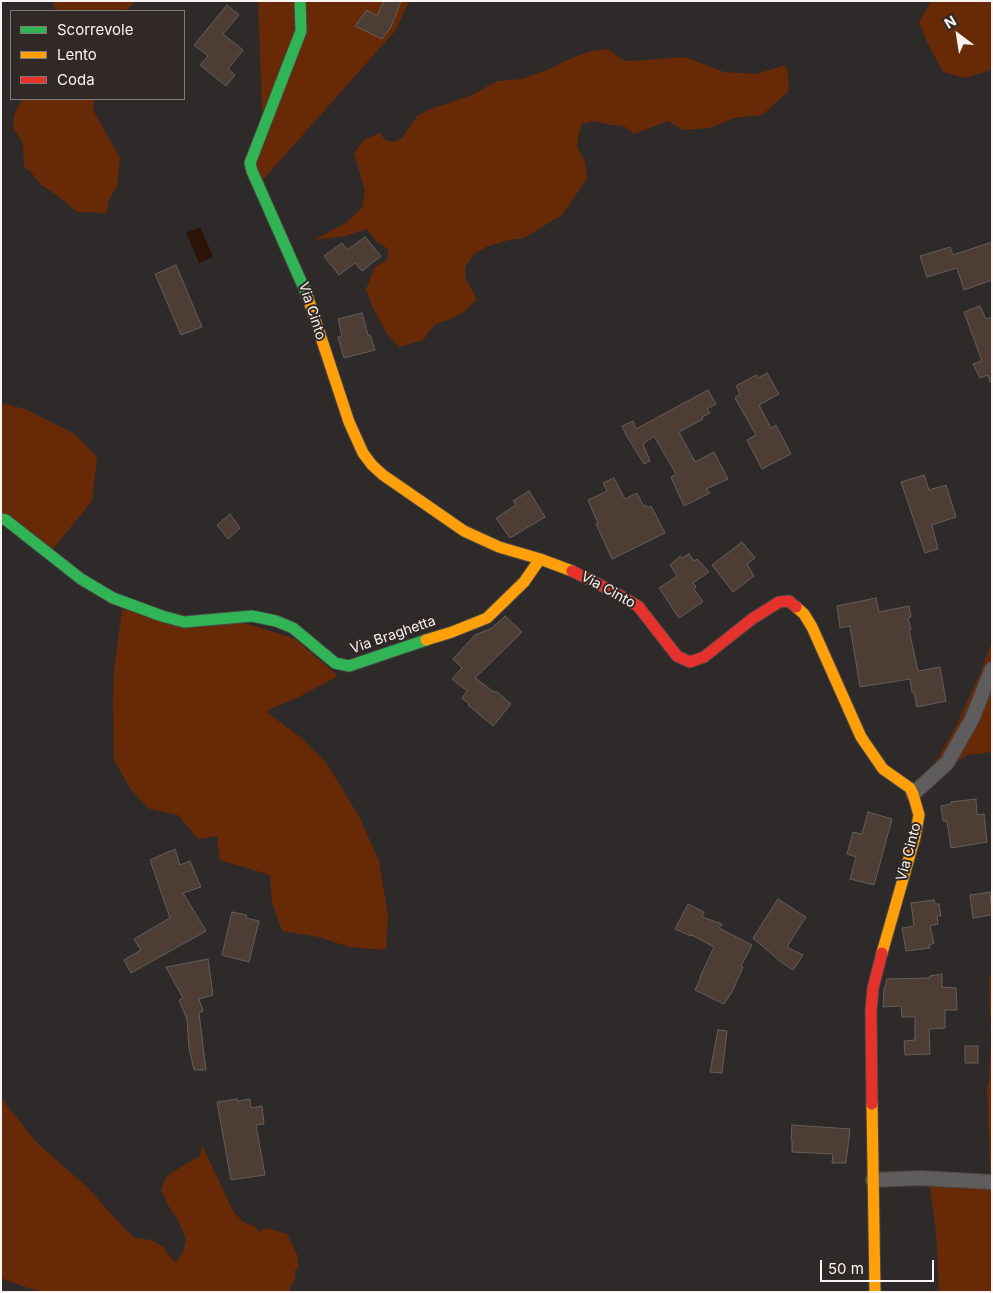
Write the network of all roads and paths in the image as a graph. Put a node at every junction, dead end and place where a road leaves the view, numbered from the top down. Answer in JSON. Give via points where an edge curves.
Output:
{"nodes":[{"id":1,"x":300,"y":1,"type":"edge"},
{"id":2,"x":1,"y":519,"type":"edge"},
{"id":3,"x":540,"y":559,"type":"junction"},
{"id":4,"x":992,"y":669,"type":"edge"},
{"id":5,"x":913,"y":794,"type":"junction"},
{"id":6,"x":873,"y":1180,"type":"junction"},
{"id":7,"x":992,"y":1182,"type":"edge"},
{"id":8,"x":874,"y":1292,"type":"edge"}],
"edges":[{"from":1,"to":3,"type":"street","name":"Via Cinto","via":[[301,31],[250,163],[306,292],[356,439],[363,453],[383,475],[464,531],[499,547]]},
{"from":2,"to":3,"type":"street","name":"Via Braghetta","via":[[81,579],[113,598],[184,622],[252,616],[276,621],[293,628],[335,663],[350,666],[486,618],[524,582]]},
{"from":3,"to":5,"type":"street","name":"Via Cinto","via":[[573,571],[638,606],[677,656],[690,662],[704,657],[779,602],[788,601],[804,614],[812,627],[865,744],[883,768],[910,788]]},
{"from":4,"to":5,"type":"street","via":[[972,719],[947,763]]},
{"from":5,"to":6,"type":"street","name":"Via Cinto","via":[[919,815],[915,837],[873,988]]},
{"from":6,"to":7,"type":"street","via":[[920,1178]]},
{"from":6,"to":8,"type":"street","name":"Via Cinto"}]}
